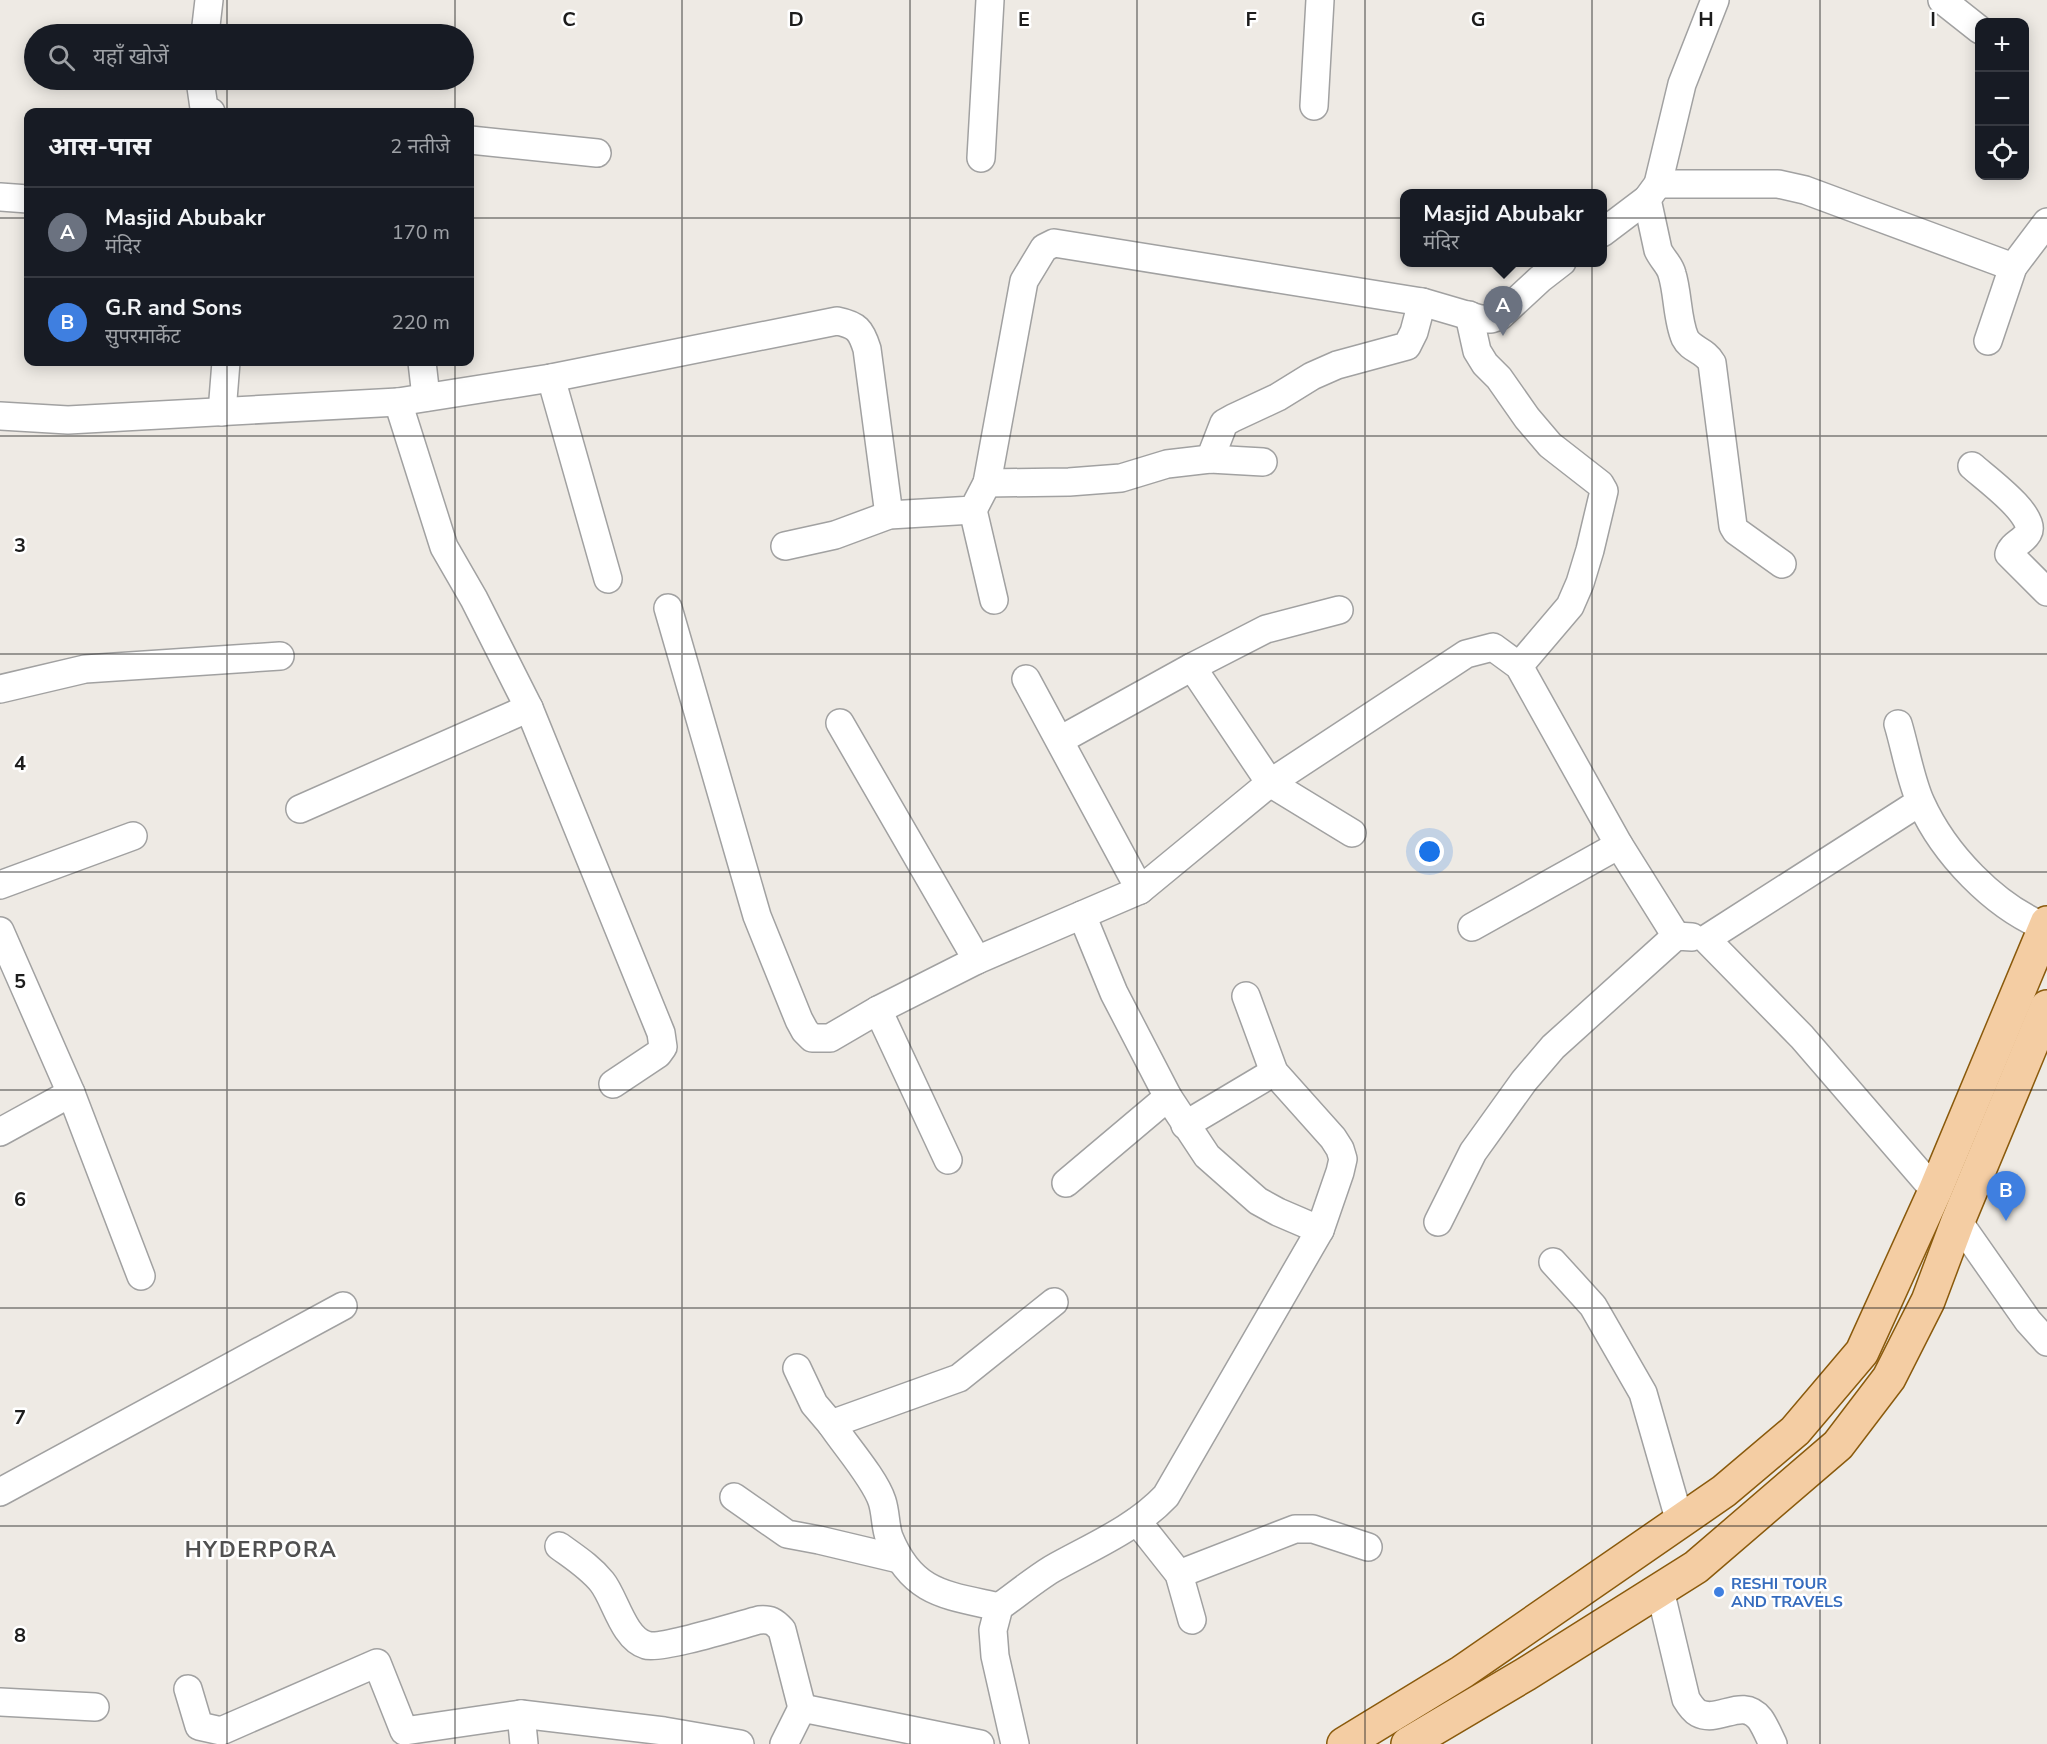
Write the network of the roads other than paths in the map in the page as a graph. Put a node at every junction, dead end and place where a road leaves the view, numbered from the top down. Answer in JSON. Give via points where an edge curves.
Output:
{"nodes":[{"id":1,"x":208,"y":0,"type":"edge"},
{"id":2,"x":990,"y":0,"type":"edge"},
{"id":3,"x":1320,"y":0,"type":"edge"},
{"id":4,"x":1715,"y":0,"type":"edge"},
{"id":5,"x":1942,"y":0,"type":"edge"},
{"id":6,"x":206,"y":24,"type":"edge"},
{"id":7,"x":1975,"y":26,"type":"edge"},
{"id":8,"x":201,"y":90,"type":"edge"},
{"id":9,"x":1314,"y":106,"type":"dead end"},
{"id":10,"x":204,"y":108,"type":"edge"},
{"id":11,"x":474,"y":140,"type":"edge"},
{"id":12,"x":597,"y":153,"type":"dead end"},
{"id":13,"x":981,"y":158,"type":"dead end"},
{"id":14,"x":1652,"y":192,"type":"junction"},
{"id":15,"x":0,"y":197,"type":"edge"},
{"id":16,"x":24,"y":199,"type":"edge"},
{"id":17,"x":2047,"y":222,"type":"edge"},
{"id":18,"x":1607,"y":229,"type":"edge"},
{"id":19,"x":1556,"y":267,"type":"edge"},
{"id":20,"x":2013,"y":267,"type":"junction"},
{"id":21,"x":1422,"y":302,"type":"junction"},
{"id":22,"x":1469,"y":315,"type":"junction"},
{"id":23,"x":1988,"y":341,"type":"dead end"},
{"id":24,"x":226,"y":366,"type":"edge"},
{"id":25,"x":422,"y":366,"type":"edge"},
{"id":26,"x":551,"y":378,"type":"junction"},
{"id":27,"x":426,"y":397,"type":"junction"},
{"id":28,"x":398,"y":402,"type":"junction"},
{"id":29,"x":222,"y":412,"type":"junction"},
{"id":30,"x":0,"y":416,"type":"edge"},
{"id":31,"x":1210,"y":459,"type":"junction"},
{"id":32,"x":1263,"y":462,"type":"dead end"},
{"id":33,"x":1972,"y":466,"type":"dead end"},
{"id":34,"x":987,"y":483,"type":"junction"},
{"id":35,"x":973,"y":510,"type":"junction"},
{"id":36,"x":889,"y":515,"type":"junction"},
{"id":37,"x":785,"y":546,"type":"dead end"},
{"id":38,"x":1782,"y":564,"type":"dead end"},
{"id":39,"x":608,"y":579,"type":"dead end"},
{"id":40,"x":2047,"y":592,"type":"edge"},
{"id":41,"x":994,"y":600,"type":"dead end"},
{"id":42,"x":668,"y":608,"type":"dead end"},
{"id":43,"x":1339,"y":610,"type":"dead end"},
{"id":44,"x":280,"y":656,"type":"dead end"},
{"id":45,"x":1519,"y":666,"type":"junction"},
{"id":46,"x":1192,"y":667,"type":"junction"},
{"id":47,"x":1026,"y":679,"type":"dead end"},
{"id":48,"x":0,"y":689,"type":"edge"},
{"id":49,"x":530,"y":708,"type":"junction"},
{"id":50,"x":840,"y":723,"type":"dead end"},
{"id":51,"x":1898,"y":724,"type":"dead end"},
{"id":52,"x":1060,"y":740,"type":"junction"},
{"id":53,"x":1270,"y":783,"type":"junction"},
{"id":54,"x":1920,"y":802,"type":"junction"},
{"id":55,"x":300,"y":809,"type":"dead end"},
{"id":56,"x":1352,"y":833,"type":"dead end"},
{"id":57,"x":133,"y":836,"type":"dead end"},
{"id":58,"x":1619,"y":844,"type":"junction"},
{"id":59,"x":0,"y":885,"type":"edge"},
{"id":60,"x":1140,"y":890,"type":"junction"},
{"id":61,"x":1082,"y":915,"type":"junction"},
{"id":62,"x":2046,"y":925,"type":"edge"},
{"id":63,"x":1472,"y":927,"type":"dead end"},
{"id":64,"x":0,"y":931,"type":"edge"},
{"id":65,"x":1676,"y":936,"type":"junction"},
{"id":66,"x":1706,"y":939,"type":"junction"},
{"id":67,"x":977,"y":960,"type":"junction"},
{"id":68,"x":1246,"y":996,"type":"dead end"},
{"id":69,"x":2047,"y":1007,"type":"edge"},
{"id":70,"x":878,"y":1010,"type":"junction"},
{"id":71,"x":1274,"y":1072,"type":"junction"},
{"id":72,"x":613,"y":1084,"type":"dead end"},
{"id":73,"x":71,"y":1093,"type":"junction"},
{"id":74,"x":1168,"y":1097,"type":"junction"},
{"id":75,"x":1185,"y":1125,"type":"junction"},
{"id":76,"x":0,"y":1132,"type":"edge"},
{"id":77,"x":948,"y":1160,"type":"dead end"},
{"id":78,"x":1066,"y":1183,"type":"dead end"},
{"id":79,"x":1935,"y":1191,"type":"junction"},
{"id":80,"x":1958,"y":1221,"type":"junction"},
{"id":81,"x":1438,"y":1222,"type":"dead end"},
{"id":82,"x":1320,"y":1230,"type":"junction"},
{"id":83,"x":1552,"y":1262,"type":"dead end"},
{"id":84,"x":141,"y":1276,"type":"dead end"},
{"id":85,"x":1054,"y":1302,"type":"dead end"},
{"id":86,"x":343,"y":1306,"type":"dead end"},
{"id":87,"x":2037,"y":1313,"type":"edge"},
{"id":88,"x":2047,"y":1342,"type":"edge"},
{"id":89,"x":797,"y":1368,"type":"dead end"},
{"id":90,"x":831,"y":1425,"type":"junction"},
{"id":91,"x":0,"y":1492,"type":"edge"},
{"id":92,"x":734,"y":1497,"type":"dead end"},
{"id":93,"x":1137,"y":1521,"type":"junction"},
{"id":94,"x":1680,"y":1522,"type":"junction"},
{"id":95,"x":559,"y":1546,"type":"dead end"},
{"id":96,"x":1368,"y":1547,"type":"dead end"},
{"id":97,"x":899,"y":1559,"type":"junction"},
{"id":98,"x":1179,"y":1574,"type":"junction"},
{"id":99,"x":1660,"y":1590,"type":"junction"},
{"id":100,"x":999,"y":1607,"type":"junction"},
{"id":101,"x":1192,"y":1620,"type":"dead end"},
{"id":102,"x":188,"y":1689,"type":"dead end"},
{"id":103,"x":0,"y":1702,"type":"edge"},
{"id":104,"x":95,"y":1707,"type":"dead end"},
{"id":105,"x":802,"y":1708,"type":"junction"},
{"id":106,"x":521,"y":1714,"type":"junction"},
{"id":107,"x":524,"y":1744,"type":"edge"},
{"id":108,"x":740,"y":1744,"type":"edge"},
{"id":109,"x":784,"y":1744,"type":"edge"},
{"id":110,"x":981,"y":1744,"type":"edge"},
{"id":111,"x":1015,"y":1744,"type":"edge"},
{"id":112,"x":1344,"y":1744,"type":"edge"},
{"id":113,"x":1408,"y":1744,"type":"edge"},
{"id":114,"x":1773,"y":1744,"type":"edge"}],
"edges":[{"from":1,"to":6,"type":"street"},
{"from":2,"to":13,"type":"street"},
{"from":3,"to":9,"type":"street"},
{"from":4,"to":14,"type":"street","via":[[1682,84]]},
{"from":5,"to":7,"type":"street"},
{"from":8,"to":10,"type":"street"},
{"from":11,"to":12,"type":"street"},
{"from":14,"to":18,"type":"street"},
{"from":14,"to":20,"type":"street","via":[[1778,184],[1805,190]]},
{"from":14,"to":38,"type":"street","via":[[1658,250],[1672,270],[1686,339],[1707,354],[1712,363],[1733,526]]},
{"from":15,"to":16,"type":"street"},
{"from":17,"to":20,"type":"street"},
{"from":19,"to":22,"type":"street","via":[[1500,316],[1480,319]]},
{"from":20,"to":23,"type":"street"},
{"from":21,"to":22,"type":"street"},
{"from":21,"to":31,"type":"street","via":[[1407,346],[1320,372],[1224,423]]},
{"from":21,"to":34,"type":"street","via":[[1054,243],[1044,248],[1024,282]]},
{"from":22,"to":45,"type":"street","via":[[1477,351],[1485,364],[1550,445],[1604,491],[1590,550],[1570,606]]},
{"from":24,"to":29,"type":"street"},
{"from":25,"to":27,"type":"street"},
{"from":26,"to":27,"type":"street"},
{"from":26,"to":36,"type":"street","via":[[837,321],[850,323],[862,334],[867,349]]},
{"from":26,"to":39,"type":"street"},
{"from":27,"to":28,"type":"street"},
{"from":28,"to":29,"type":"street"},
{"from":28,"to":49,"type":"street","via":[[444,547]]},
{"from":29,"to":30,"type":"street","via":[[68,420]]},
{"from":31,"to":32,"type":"street"},
{"from":31,"to":34,"type":"street","via":[[1167,464],[1121,478]]},
{"from":33,"to":40,"type":"street","via":[[2021,509],[2027,519],[2028,534],[2009,554]]},
{"from":34,"to":35,"type":"street"},
{"from":35,"to":36,"type":"street"},
{"from":35,"to":41,"type":"street"},
{"from":36,"to":37,"type":"street","via":[[835,535]]},
{"from":42,"to":70,"type":"street","via":[[757,916],[805,1031],[812,1038],[830,1038]]},
{"from":43,"to":46,"type":"street","via":[[1266,629]]},
{"from":44,"to":48,"type":"street","via":[[85,669]]},
{"from":45,"to":53,"type":"street","via":[[1493,647],[1466,654]]},
{"from":45,"to":58,"type":"street"},
{"from":46,"to":52,"type":"street"},
{"from":46,"to":53,"type":"street"},
{"from":47,"to":52,"type":"street"},
{"from":49,"to":55,"type":"street"},
{"from":49,"to":72,"type":"street","via":[[663,1041],[658,1054]]},
{"from":50,"to":67,"type":"street"},
{"from":51,"to":54,"type":"street"},
{"from":52,"to":60,"type":"street"},
{"from":53,"to":56,"type":"street"},
{"from":53,"to":60,"type":"street"},
{"from":54,"to":62,"type":"street","via":[[1959,861],[1991,893],[2025,919]]},
{"from":54,"to":66,"type":"street"},
{"from":57,"to":59,"type":"street"},
{"from":58,"to":63,"type":"street"},
{"from":58,"to":65,"type":"street"},
{"from":60,"to":61,"type":"street"},
{"from":61,"to":67,"type":"street"},
{"from":61,"to":74,"type":"street","via":[[1114,993]]},
{"from":62,"to":79,"type":"main road"},
{"from":64,"to":73,"type":"street"},
{"from":65,"to":66,"type":"street"},
{"from":65,"to":81,"type":"street","via":[[1552,1047],[1473,1152]]},
{"from":66,"to":79,"type":"street","via":[[1802,1037]]},
{"from":67,"to":70,"type":"street"},
{"from":68,"to":71,"type":"street"},
{"from":69,"to":80,"type":"main road"},
{"from":70,"to":77,"type":"street"},
{"from":71,"to":75,"type":"street"},
{"from":71,"to":82,"type":"street","via":[[1333,1138],[1343,1159]]},
{"from":73,"to":76,"type":"street"},
{"from":73,"to":84,"type":"street"},
{"from":74,"to":75,"type":"street"},
{"from":74,"to":78,"type":"street"},
{"from":75,"to":82,"type":"street","via":[[1207,1156],[1244,1190],[1278,1212]]},
{"from":79,"to":94,"type":"main road","via":[[1862,1352],[1795,1431]]},
{"from":80,"to":87,"type":"street"},
{"from":80,"to":99,"type":"main road","via":[[1928,1301],[1889,1378],[1838,1445],[1696,1567]]},
{"from":82,"to":93,"type":"street","via":[[1166,1496]]},
{"from":83,"to":94,"type":"street","via":[[1593,1306],[1643,1393]]},
{"from":85,"to":90,"type":"street","via":[[959,1378]]},
{"from":86,"to":91,"type":"street"},
{"from":87,"to":88,"type":"street"},
{"from":89,"to":90,"type":"street","via":[[814,1404]]},
{"from":90,"to":97,"type":"street","via":[[876,1488],[888,1535]]},
{"from":92,"to":97,"type":"street","via":[[787,1534]]},
{"from":93,"to":98,"type":"street"},
{"from":93,"to":100,"type":"street","via":[[1050,1571]]},
{"from":94,"to":112,"type":"main road","via":[[1462,1672]]},
{"from":95,"to":105,"type":"street","via":[[604,1584],[634,1637],[644,1645],[685,1640],[759,1620],[776,1623],[782,1630]]},
{"from":96,"to":98,"type":"street","via":[[1313,1529],[1295,1529]]},
{"from":97,"to":100,"type":"street","via":[[926,1587]]},
{"from":98,"to":101,"type":"street"},
{"from":99,"to":113,"type":"main road"},
{"from":99,"to":114,"type":"street","via":[[1686,1699],[1693,1709],[1709,1716],[1751,1711],[1760,1719]]},
{"from":100,"to":111,"type":"street","via":[[993,1630],[995,1656]]},
{"from":102,"to":106,"type":"street","via":[[198,1726],[221,1731],[377,1663],[404,1731]]},
{"from":103,"to":104,"type":"street"},
{"from":105,"to":109,"type":"street"},
{"from":105,"to":110,"type":"street"},
{"from":106,"to":107,"type":"street"},
{"from":106,"to":108,"type":"street"}]}
